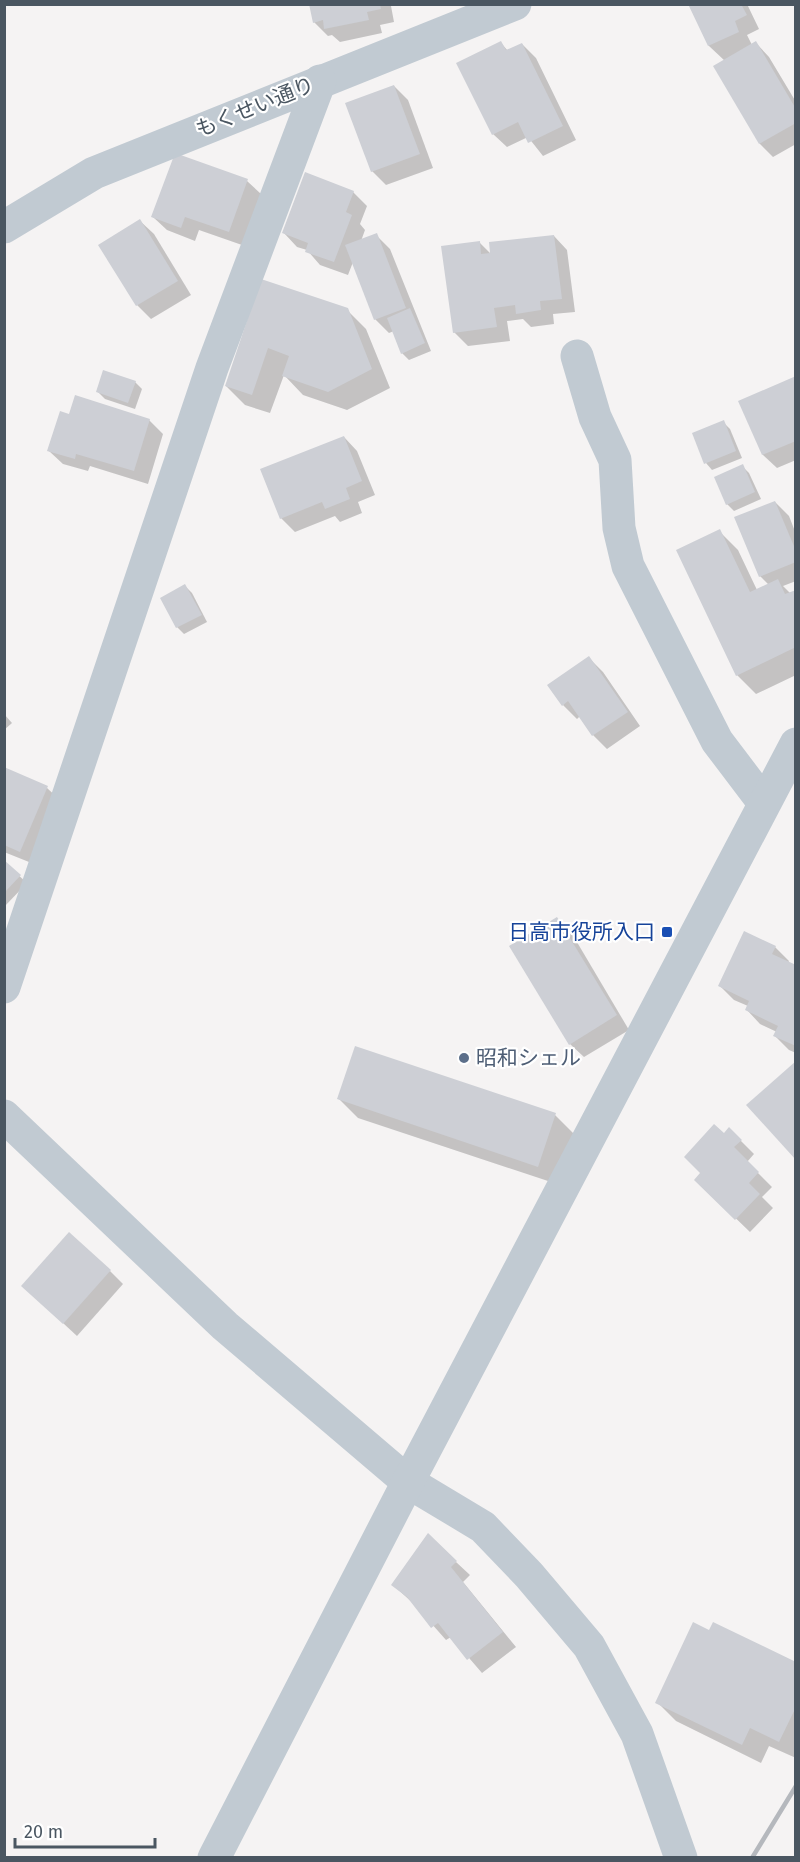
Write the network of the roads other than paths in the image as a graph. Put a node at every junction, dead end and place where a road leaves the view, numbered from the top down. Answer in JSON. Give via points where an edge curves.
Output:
{"nodes":[{"id":1,"x":515,"y":4,"type":"edge"},
{"id":2,"x":320,"y":81,"type":"junction"},
{"id":3,"x":4,"y":226,"type":"edge"},
{"id":4,"x":577,"y":356,"type":"dead end"},
{"id":5,"x":795,"y":744,"type":"edge"},
{"id":6,"x":764,"y":803,"type":"junction"},
{"id":7,"x":4,"y":987,"type":"edge"},
{"id":8,"x":4,"y":1116,"type":"edge"},
{"id":9,"x":408,"y":1482,"type":"junction"},
{"id":10,"x":214,"y":1857,"type":"edge"},
{"id":11,"x":681,"y":1857,"type":"edge"}],
"edges":[{"from":1,"to":2,"type":"street","name":"もくせい通り"},
{"from":2,"to":3,"type":"street","name":"もくせい通り","via":[[94,172]]},
{"from":2,"to":7,"type":"street","via":[[212,368]]},
{"from":4,"to":6,"type":"street","via":[[595,417],[615,460],[619,528],[628,566],[717,741]]},
{"from":5,"to":6,"type":"street"},
{"from":6,"to":9,"type":"street"},
{"from":8,"to":9,"type":"street","via":[[225,1326]]},
{"from":9,"to":10,"type":"street"},
{"from":9,"to":11,"type":"street","via":[[483,1527],[530,1575],[589,1646],[637,1734]]}]}
